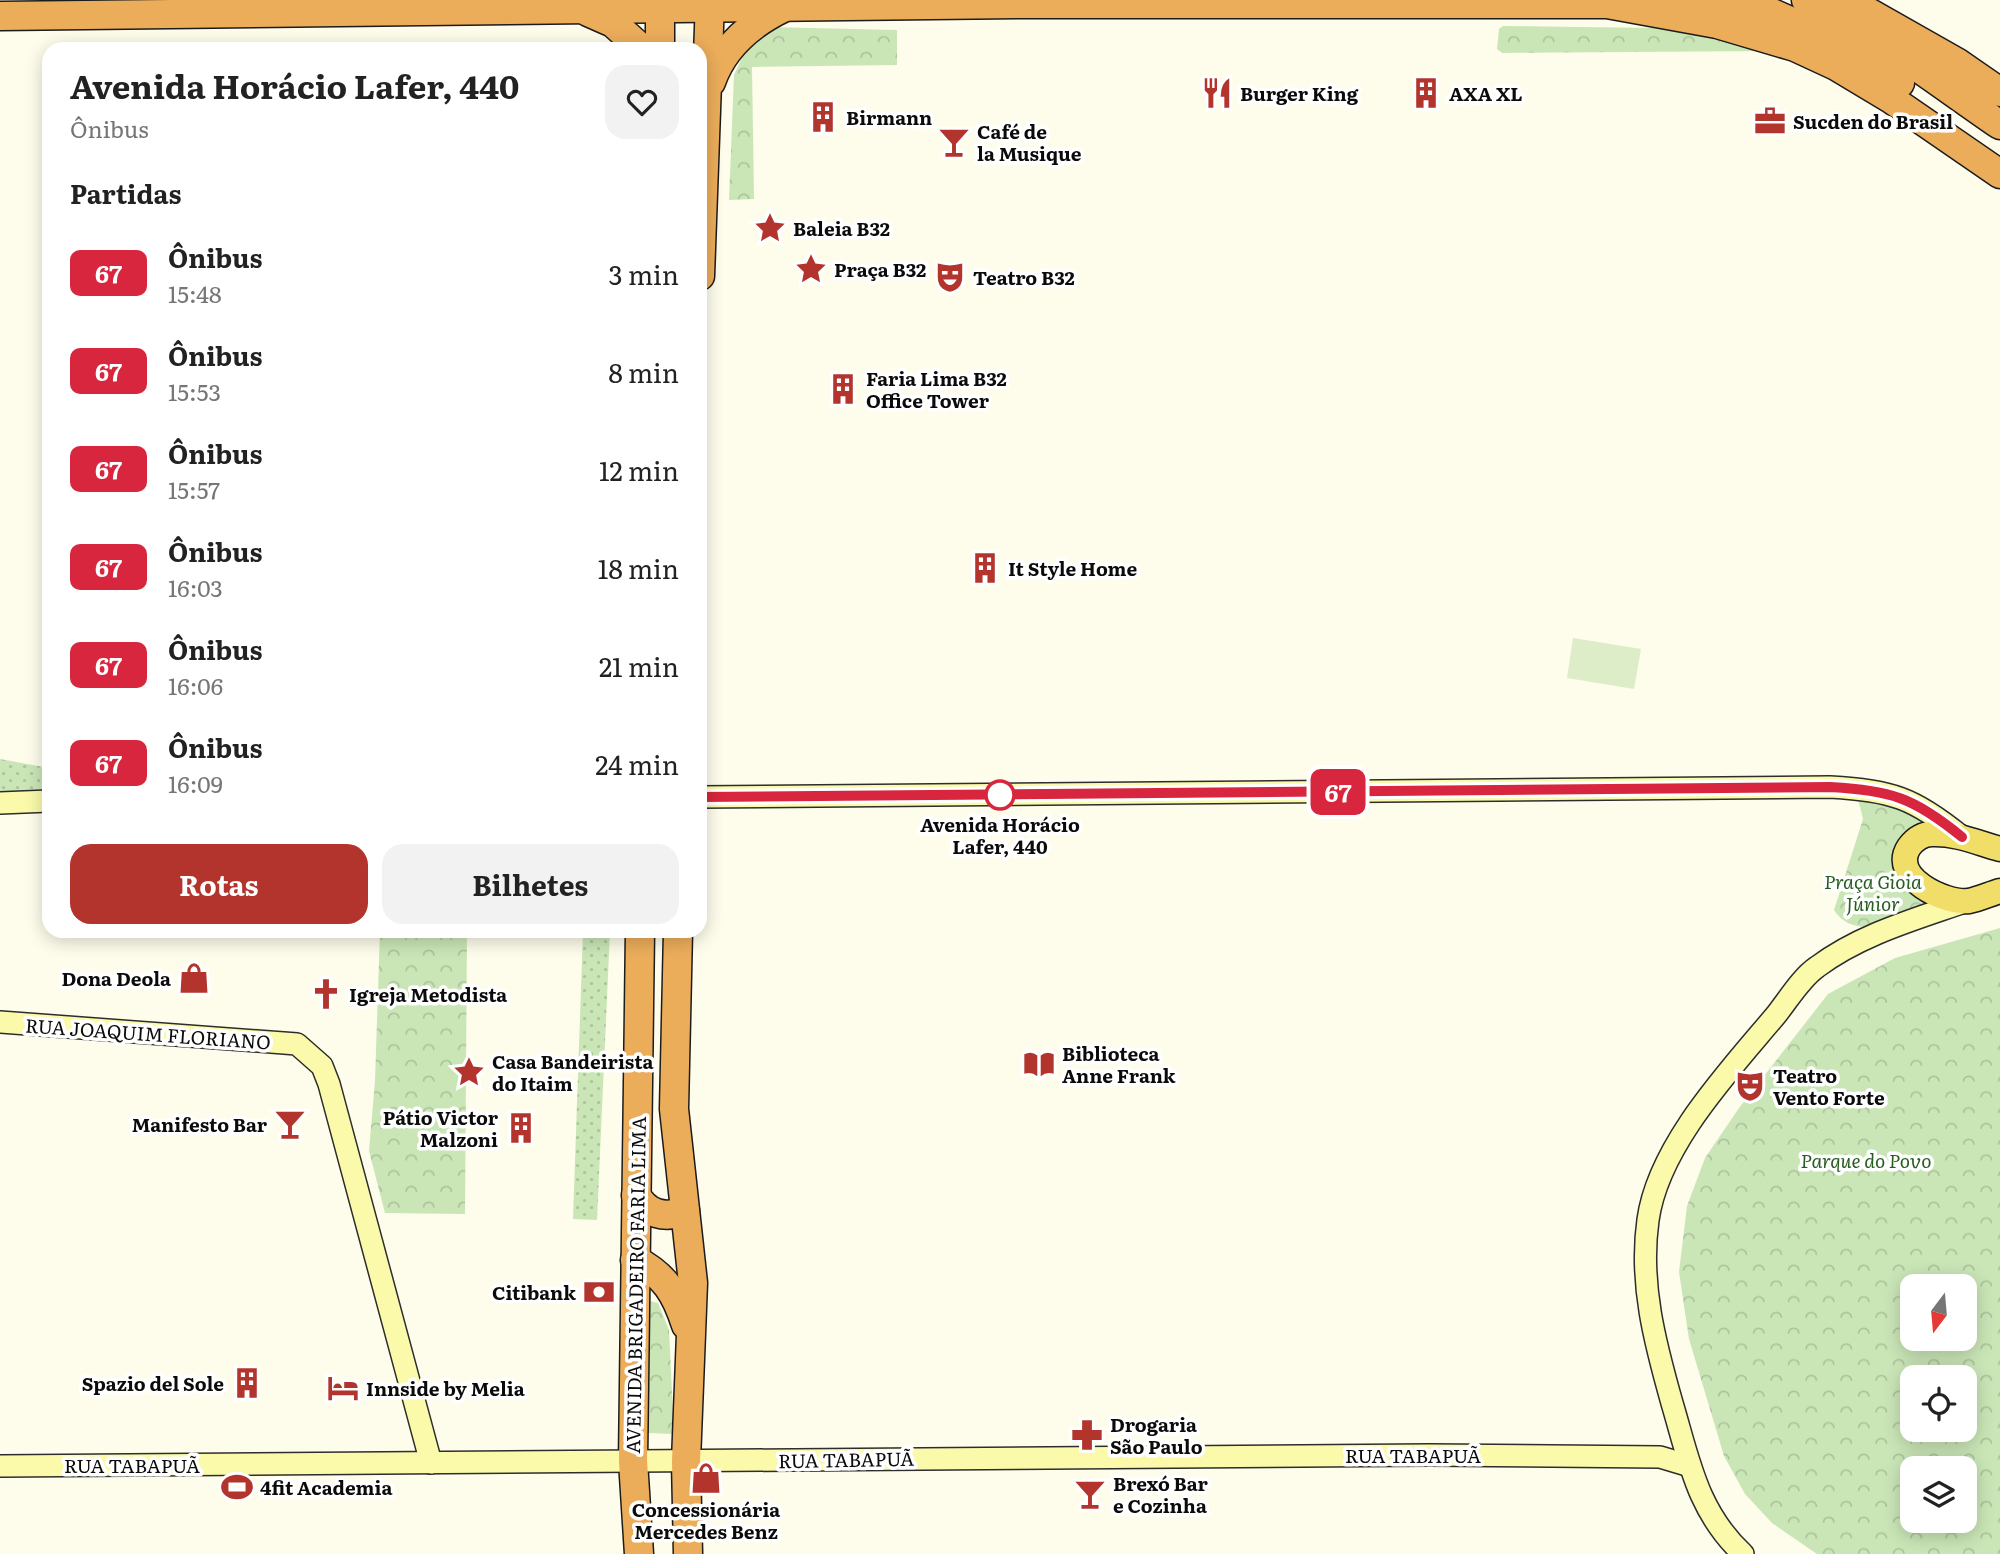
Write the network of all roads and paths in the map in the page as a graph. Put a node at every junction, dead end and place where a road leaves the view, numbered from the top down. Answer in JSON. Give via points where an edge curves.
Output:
{"nodes":[{"id":1,"x":1652,"y":0,"type":"edge"},
{"id":2,"x":1666,"y":0,"type":"edge"},
{"id":3,"x":1806,"y":0,"type":"edge"},
{"id":4,"x":1847,"y":0,"type":"edge"},
{"id":5,"x":660,"y":4,"type":"edge"},
{"id":6,"x":710,"y":4,"type":"edge"},
{"id":7,"x":1607,"y":4,"type":"junction"},
{"id":8,"x":1756,"y":5,"type":"edge"},
{"id":9,"x":785,"y":7,"type":"junction"},
{"id":10,"x":572,"y":8,"type":"junction"},
{"id":11,"x":0,"y":16,"type":"edge"},
{"id":12,"x":634,"y":42,"type":"edge"},
{"id":13,"x":660,"y":42,"type":"edge"},
{"id":14,"x":2000,"y":92,"type":"edge"},
{"id":15,"x":707,"y":95,"type":"joint"},
{"id":16,"x":2000,"y":125,"type":"edge"},
{"id":17,"x":2000,"y":149,"type":"edge"},
{"id":18,"x":2000,"y":174,"type":"edge"},
{"id":19,"x":707,"y":797,"type":"edge"},
{"id":20,"x":42,"y":801,"type":"edge"},
{"id":21,"x":0,"y":803,"type":"edge"},
{"id":22,"x":1962,"y":837,"type":"junction"},
{"id":23,"x":2000,"y":849,"type":"edge"},
{"id":24,"x":2000,"y":891,"type":"edge"},
{"id":25,"x":1967,"y":901,"type":"junction"},
{"id":26,"x":640,"y":938,"type":"edge"},
{"id":27,"x":678,"y":938,"type":"edge"},
{"id":28,"x":0,"y":1022,"type":"edge"},
{"id":29,"x":636,"y":1195,"type":"junction"},
{"id":30,"x":685,"y":1211,"type":"junction"},
{"id":31,"x":635,"y":1260,"type":"junction"},
{"id":32,"x":691,"y":1341,"type":"junction"},
{"id":33,"x":633,"y":1461,"type":"junction"},
{"id":34,"x":686,"y":1461,"type":"junction"},
{"id":35,"x":430,"y":1463,"type":"junction"},
{"id":36,"x":0,"y":1466,"type":"edge"},
{"id":37,"x":1690,"y":1466,"type":"junction"},
{"id":38,"x":639,"y":1554,"type":"edge"},
{"id":39,"x":688,"y":1554,"type":"edge"},
{"id":40,"x":1743,"y":1554,"type":"edge"}],
"edges":[{"from":1,"to":7,"type":"highway"},
{"from":2,"to":8,"type":"highway"},
{"from":3,"to":16,"type":"highway","via":[[1845,20]]},
{"from":4,"to":14,"type":"highway","via":[[1947,56]]},
{"from":5,"to":6,"type":"highway"},
{"from":5,"to":10,"type":"highway"},
{"from":5,"to":13,"type":"highway"},
{"from":6,"to":9,"type":"highway"},
{"from":6,"to":15,"type":"highway"},
{"from":7,"to":9,"type":"highway"},
{"from":7,"to":18,"type":"highway","via":[[1717,24],[1795,47],[1891,99]]},
{"from":8,"to":17,"type":"highway","via":[[1835,41]]},
{"from":9,"to":15,"type":"highway","via":[[739,37],[714,74]]},
{"from":10,"to":11,"type":"highway"},
{"from":10,"to":12,"type":"highway","via":[[613,23]]},
{"from":19,"to":22,"type":"street","via":[[1830,787],[1894,793],[1923,807]]},
{"from":20,"to":21,"type":"street"},
{"from":22,"to":23,"type":"main road"},
{"from":22,"to":25,"type":"main road","via":[[1922,836],[1910,847],[1904,863],[1921,886]]},
{"from":24,"to":25,"type":"main road"},
{"from":25,"to":37,"type":"street","via":[[1891,928],[1815,968],[1682,1135],[1659,1180],[1648,1219],[1645,1268],[1651,1324]]},
{"from":26,"to":29,"type":"highway","name":"AVENIDA BRIGADEIRO FARIA LIMA"},
{"from":27,"to":30,"type":"highway","name":"AVENIDA BRIGADEIRO FARIA LIMA","via":[[674,1109]]},
{"from":28,"to":35,"type":"street","name":"RUA JOAQUIM FLORIANO","via":[[297,1044],[322,1066]]},
{"from":29,"to":30,"type":"highway","via":[[656,1213]]},
{"from":29,"to":31,"type":"highway","name":"AVENIDA BRIGADEIRO FARIA LIMA"},
{"from":30,"to":32,"type":"highway","name":"AVENIDA BRIGADEIRO FARIA LIMA","via":[[693,1283]]},
{"from":31,"to":32,"type":"highway","via":[[656,1272],[674,1293]]},
{"from":31,"to":33,"type":"highway","name":"AVENIDA BRIGADEIRO FARIA LIMA"},
{"from":32,"to":34,"type":"highway","name":"AVENIDA BRIGADEIRO FARIA LIMA"},
{"from":33,"to":34,"type":"street","name":"RUA TABAPUÃ"},
{"from":33,"to":35,"type":"street","name":"RUA TABAPUÃ"},
{"from":33,"to":38,"type":"highway","name":"AVENIDA BRIGADEIRO FARIA LIMA"},
{"from":34,"to":37,"type":"street","name":"RUA TABAPUÃ","via":[[1604,1455],[1660,1457]]},
{"from":34,"to":39,"type":"highway","name":"AVENIDA BRIGADEIRO FARIA LIMA"},
{"from":35,"to":36,"type":"street","name":"RUA TABAPUÃ"},
{"from":37,"to":40,"type":"street","via":[[1700,1499]]}]}
